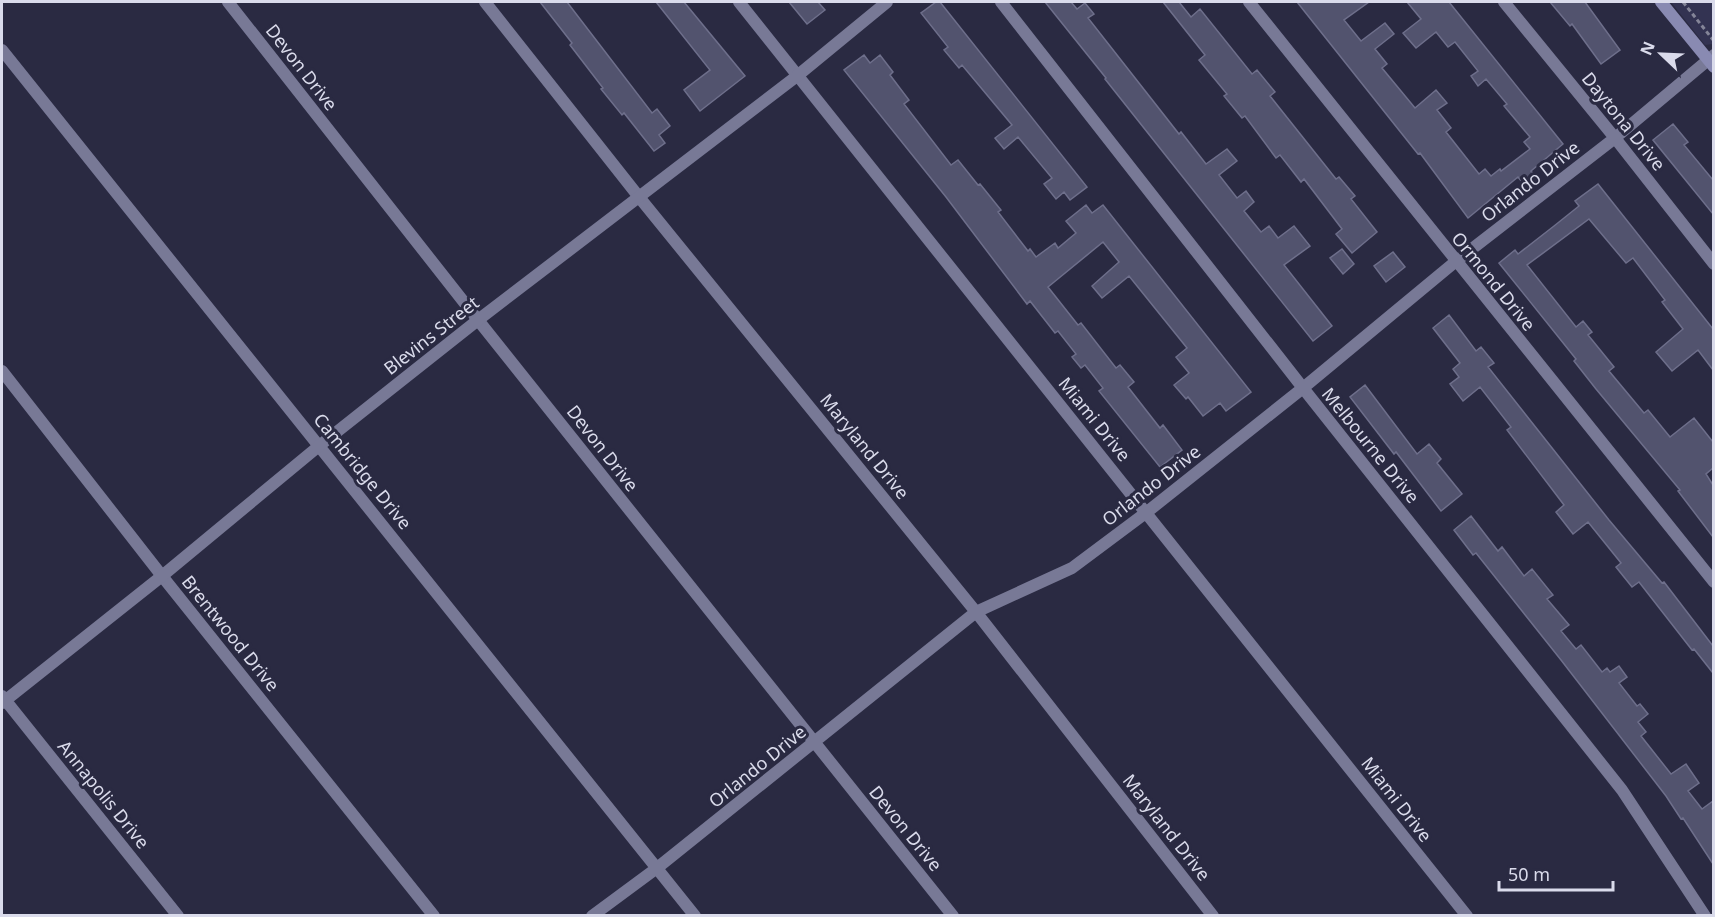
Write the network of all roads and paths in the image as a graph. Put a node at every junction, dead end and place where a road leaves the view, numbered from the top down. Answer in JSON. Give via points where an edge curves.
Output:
{"nodes":[{"id":1,"x":228,"y":2,"type":"edge"},
{"id":2,"x":484,"y":2,"type":"edge"},
{"id":3,"x":740,"y":2,"type":"edge"},
{"id":4,"x":887,"y":2,"type":"edge"},
{"id":5,"x":1001,"y":2,"type":"edge"},
{"id":6,"x":1249,"y":2,"type":"edge"},
{"id":7,"x":1504,"y":2,"type":"edge"},
{"id":8,"x":1661,"y":2,"type":"edge"},
{"id":9,"x":1683,"y":2,"type":"edge"},
{"id":10,"x":1713,"y":41,"type":"edge"},
{"id":11,"x":2,"y":50,"type":"edge"},
{"id":12,"x":1712,"y":61,"type":"edge"},
{"id":13,"x":797,"y":76,"type":"junction"},
{"id":14,"x":1615,"y":138,"type":"junction"},
{"id":15,"x":639,"y":197,"type":"junction"},
{"id":16,"x":1455,"y":262,"type":"junction"},
{"id":17,"x":1713,"y":264,"type":"edge"},
{"id":18,"x":478,"y":320,"type":"junction"},
{"id":19,"x":2,"y":371,"type":"edge"},
{"id":20,"x":1303,"y":388,"type":"junction"},
{"id":21,"x":320,"y":446,"type":"junction"},
{"id":22,"x":1147,"y":512,"type":"junction"},
{"id":23,"x":162,"y":576,"type":"junction"},
{"id":24,"x":1713,"y":582,"type":"edge"},
{"id":25,"x":976,"y":612,"type":"junction"},
{"id":26,"x":3,"y":699,"type":"edge"},
{"id":27,"x":814,"y":743,"type":"junction"},
{"id":28,"x":657,"y":868,"type":"junction"},
{"id":29,"x":178,"y":915,"type":"edge"},
{"id":30,"x":434,"y":915,"type":"edge"},
{"id":31,"x":592,"y":915,"type":"edge"},
{"id":32,"x":695,"y":915,"type":"edge"},
{"id":33,"x":952,"y":915,"type":"edge"},
{"id":34,"x":1213,"y":915,"type":"edge"},
{"id":35,"x":1467,"y":915,"type":"edge"},
{"id":36,"x":1705,"y":915,"type":"edge"}],
"edges":[{"from":1,"to":18,"type":"street","name":"Devon Drive"},
{"from":2,"to":15,"type":"street","name":"Maryland Drive"},
{"from":3,"to":13,"type":"street","name":"Miami Drive"},
{"from":4,"to":13,"type":"street","name":"Blevins Street"},
{"from":5,"to":20,"type":"street","name":"Melbourne Drive"},
{"from":6,"to":16,"type":"street","name":"Ormond Drive"},
{"from":7,"to":14,"type":"street","name":"Daytona Drive"},
{"from":8,"to":12,"type":"main road"},
{"from":9,"to":10,"type":"path"},
{"from":11,"to":21,"type":"street","name":"Cambridge Drive"},
{"from":12,"to":14,"type":"street","name":"Orlando Drive"},
{"from":13,"to":15,"type":"street","name":"Blevins Street"},
{"from":13,"to":22,"type":"street","name":"Miami Drive"},
{"from":14,"to":16,"type":"street","name":"Orlando Drive"},
{"from":14,"to":17,"type":"street","name":"Daytona Drive"},
{"from":15,"to":18,"type":"street","name":"Blevins Street"},
{"from":15,"to":25,"type":"street","name":"Maryland Drive"},
{"from":16,"to":20,"type":"street","name":"Orlando Drive"},
{"from":16,"to":24,"type":"street","name":"Ormond Drive"},
{"from":18,"to":21,"type":"street","name":"Blevins Street"},
{"from":18,"to":27,"type":"street","name":"Devon Drive"},
{"from":19,"to":23,"type":"street","name":"Brentwood Drive"},
{"from":20,"to":22,"type":"street","name":"Orlando Drive"},
{"from":20,"to":36,"type":"street","name":"Melbourne Drive","via":[[1622,790]]},
{"from":21,"to":23,"type":"street","name":"Blevins Street"},
{"from":21,"to":28,"type":"street","name":"Cambridge Drive"},
{"from":22,"to":25,"type":"street","name":"Orlando Drive","via":[[1072,568]]},
{"from":22,"to":35,"type":"street","name":"Miami Drive"},
{"from":23,"to":26,"type":"street","name":"Blevins Street"},
{"from":23,"to":30,"type":"street","name":"Brentwood Drive"},
{"from":25,"to":27,"type":"street","name":"Orlando Drive"},
{"from":25,"to":34,"type":"street","name":"Maryland Drive"},
{"from":26,"to":29,"type":"street","name":"Annapolis Drive"},
{"from":27,"to":28,"type":"street","name":"Orlando Drive"},
{"from":27,"to":33,"type":"street","name":"Devon Drive"},
{"from":28,"to":31,"type":"street","name":"Orlando Drive"},
{"from":28,"to":32,"type":"street","name":"Cambridge Drive"}]}
